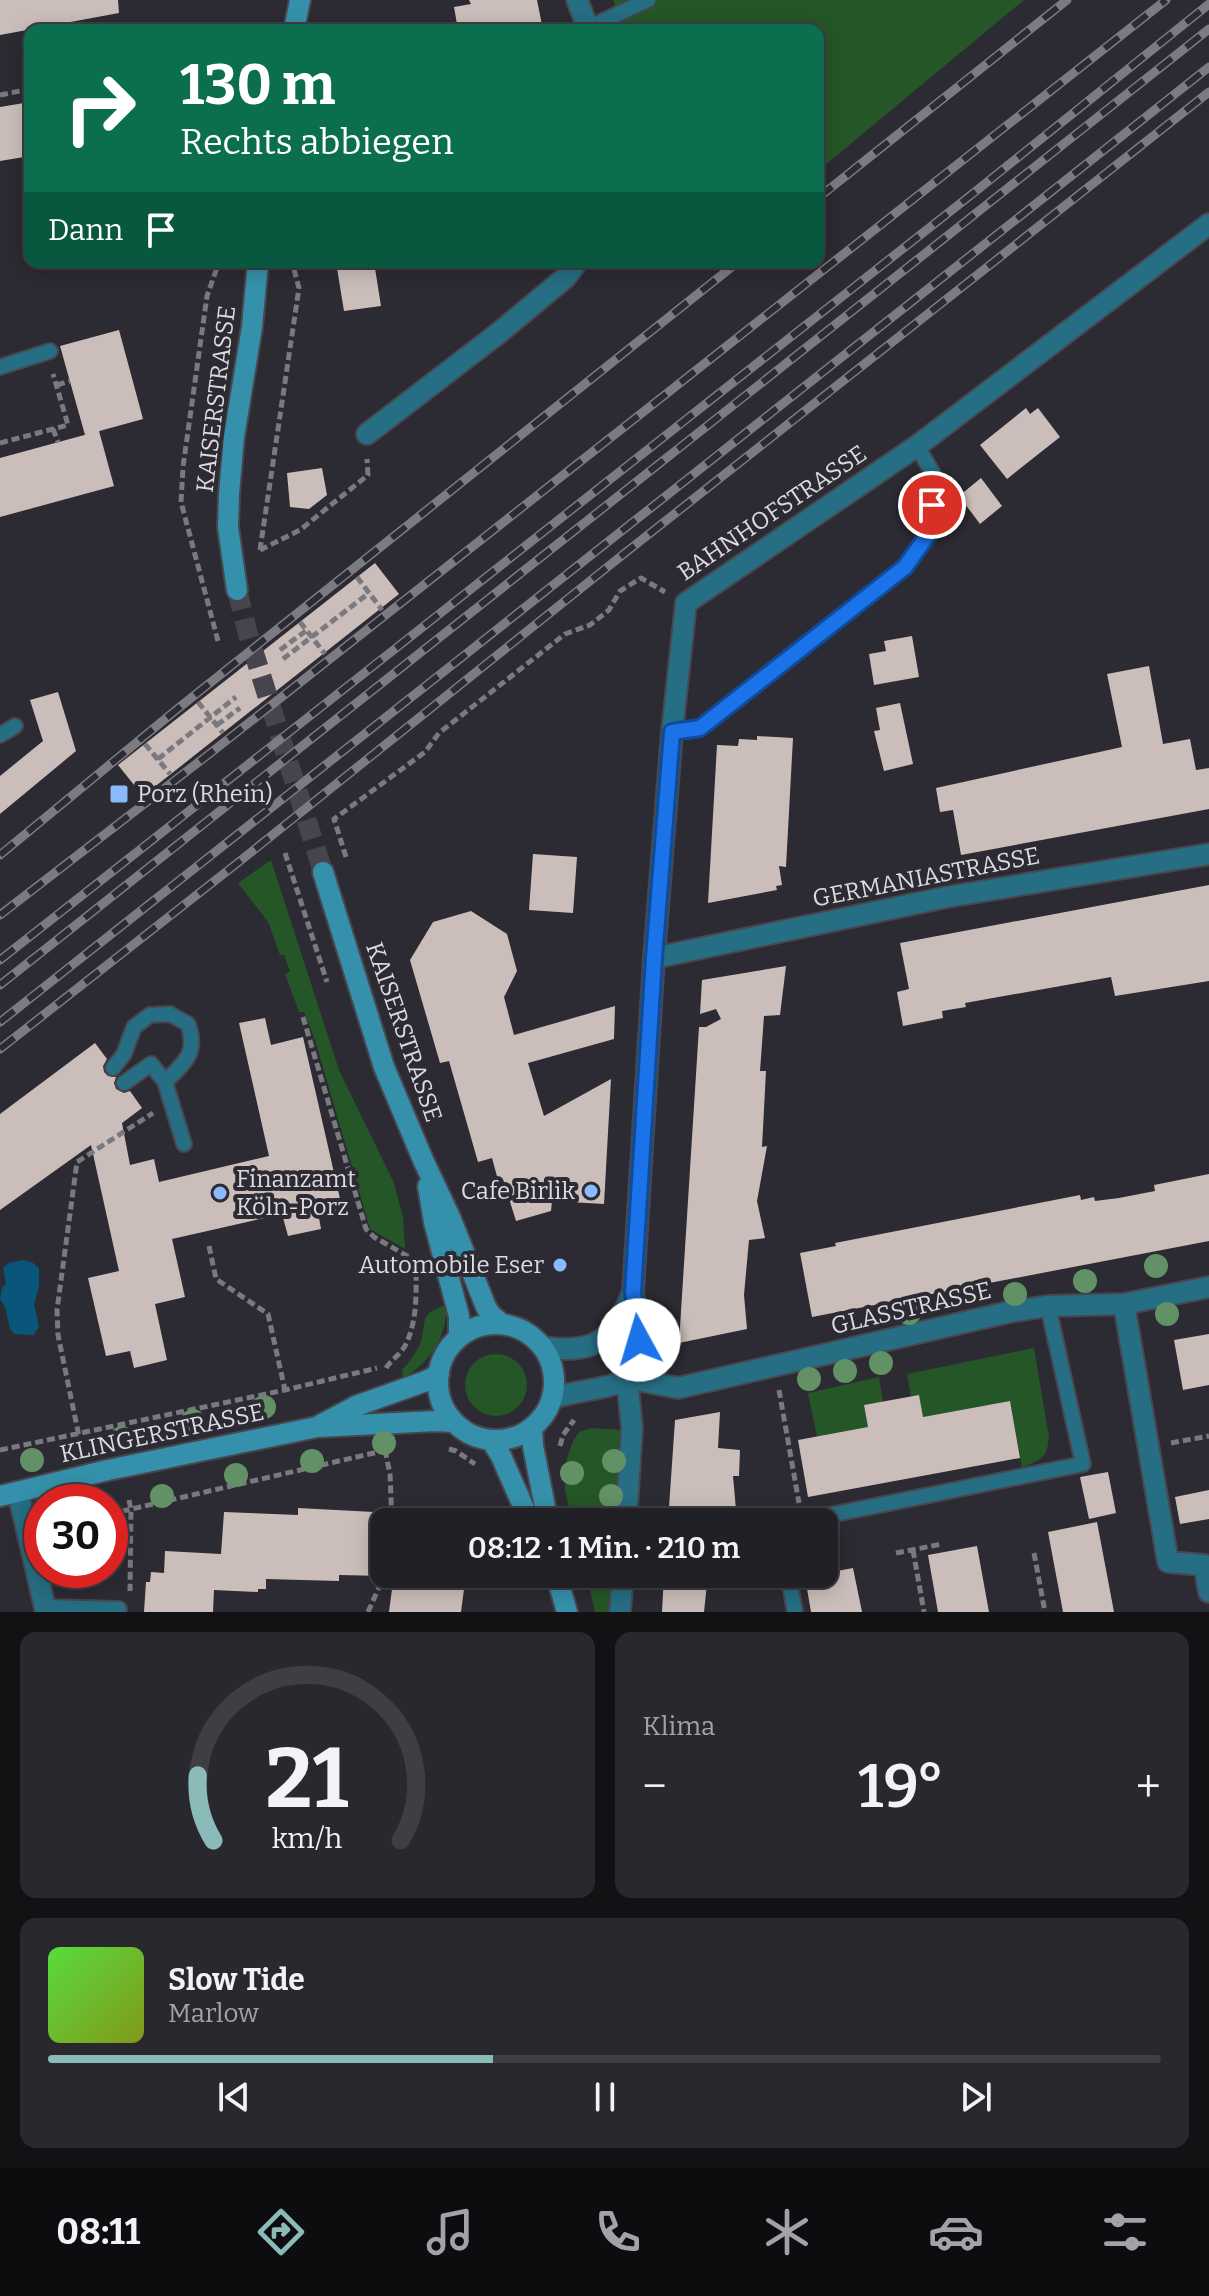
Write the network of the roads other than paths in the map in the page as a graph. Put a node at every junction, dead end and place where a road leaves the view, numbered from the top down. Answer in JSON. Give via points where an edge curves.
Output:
{"nodes":[{"id":1,"x":300,"y":0,"type":"edge"},
{"id":2,"x":577,"y":0,"type":"edge"},
{"id":3,"x":648,"y":0,"type":"edge"},
{"id":4,"x":295,"y":24,"type":"edge"},
{"id":5,"x":587,"y":24,"type":"edge"},
{"id":6,"x":599,"y":24,"type":"edge"},
{"id":7,"x":1209,"y":224,"type":"edge"},
{"id":8,"x":257,"y":268,"type":"edge"},
{"id":9,"x":573,"y":268,"type":"edge"},
{"id":10,"x":48,"y":352,"type":"road end"},
{"id":11,"x":0,"y":367,"type":"edge"},
{"id":12,"x":367,"y":434,"type":"road end"},
{"id":13,"x":917,"y":446,"type":"junction"},
{"id":14,"x":237,"y":590,"type":"tunnel mouth"},
{"id":15,"x":15,"y":726,"type":"dead end"},
{"id":16,"x":672,"y":732,"type":"junction"},
{"id":17,"x":0,"y":735,"type":"edge"},
{"id":18,"x":1209,"y":854,"type":"edge"},
{"id":19,"x":323,"y":872,"type":"tunnel mouth"},
{"id":20,"x":654,"y":958,"type":"junction"},
{"id":21,"x":113,"y":1068,"type":"dead end"},
{"id":22,"x":165,"y":1082,"type":"junction"},
{"id":23,"x":124,"y":1083,"type":"dead end"},
{"id":24,"x":184,"y":1144,"type":"dead end"},
{"id":25,"x":424,"y":1162,"type":"junction"},
{"id":26,"x":1209,"y":1287,"type":"edge"},
{"id":27,"x":633,"y":1292,"type":"junction"},
{"id":28,"x":1124,"y":1304,"type":"junction"},
{"id":29,"x":1048,"y":1306,"type":"junction"},
{"id":30,"x":502,"y":1324,"type":"junction"},
{"id":31,"x":459,"y":1337,"type":"junction"},
{"id":32,"x":543,"y":1347,"type":"junction"},
{"id":33,"x":439,"y":1374,"type":"junction"},
{"id":34,"x":627,"y":1378,"type":"junction"},
{"id":35,"x":552,"y":1399,"type":"junction"},
{"id":36,"x":454,"y":1422,"type":"junction"},
{"id":37,"x":317,"y":1427,"type":"junction"},
{"id":38,"x":532,"y":1428,"type":"junction"},
{"id":39,"x":491,"y":1440,"type":"junction"},
{"id":40,"x":9,"y":1494,"type":"edge"},
{"id":41,"x":524,"y":1508,"type":"edge"},
{"id":42,"x":545,"y":1508,"type":"edge"},
{"id":43,"x":627,"y":1508,"type":"edge"},
{"id":44,"x":838,"y":1511,"type":"edge"},
{"id":45,"x":1207,"y":1565,"type":"edge"},
{"id":46,"x":560,"y":1588,"type":"edge"},
{"id":47,"x":622,"y":1588,"type":"edge"},
{"id":48,"x":791,"y":1588,"type":"edge"},
{"id":49,"x":1209,"y":1592,"type":"edge"},
{"id":50,"x":119,"y":1609,"type":"dead end"},
{"id":51,"x":45,"y":1610,"type":"edge"},
{"id":52,"x":567,"y":1612,"type":"edge"},
{"id":53,"x":620,"y":1612,"type":"edge"},
{"id":54,"x":795,"y":1612,"type":"edge"}],
"edges":[{"from":1,"to":4,"type":"main road"},
{"from":2,"to":5,"type":"street"},
{"from":3,"to":6,"type":"lane"},
{"from":7,"to":13,"type":"street","name":"BAHNHOFSTRASSE"},
{"from":8,"to":14,"type":"main road","name":"KAISERSTRASSE","via":[[229,494]]},
{"from":9,"to":12,"type":"street","via":[[500,332]]},
{"from":10,"to":11,"type":"lane"},
{"from":13,"to":16,"type":"street","name":"BAHNHOFSTRASSE","via":[[686,603]]},
{"from":13,"to":16,"type":"lane","via":[[935,477],[930,532],[905,567],[700,728]]},
{"from":15,"to":17,"type":"lane"},
{"from":16,"to":20,"type":"street","name":"BAHNHOFSTRASSE"},
{"from":18,"to":20,"type":"street","name":"GERMANIASTRASSE","via":[[947,897]]},
{"from":19,"to":25,"type":"main road","name":"KAISERSTRASSE","via":[[384,1067]]},
{"from":20,"to":27,"type":"street","name":"BAHNHOFSTRASSE"},
{"from":21,"to":22,"type":"lane","via":[[134,1027],[150,1015],[170,1014],[188,1024],[193,1040],[188,1059]]},
{"from":22,"to":23,"type":"lane","via":[[151,1064]]},
{"from":22,"to":24,"type":"lane"},
{"from":25,"to":30,"type":"main road","name":"KAISERSTRASSE","via":[[486,1307]]},
{"from":25,"to":31,"type":"main road","name":"KAISERSTRASSE","via":[[459,1316]]},
{"from":26,"to":28,"type":"street","name":"GLASSTRASSE"},
{"from":27,"to":32,"type":"street","name":"BAHNHOFSTRASSE","via":[[613,1331],[593,1345],[575,1350]]},
{"from":27,"to":34,"type":"street","name":"BAHNHOFSTRASSE","via":[[639,1340]]},
{"from":28,"to":29,"type":"street","name":"GLASSTRASSE"},
{"from":28,"to":45,"type":"street","via":[[1168,1562]]},
{"from":29,"to":34,"type":"street","name":"GLASSTRASSE","via":[[678,1388]]},
{"from":29,"to":44,"type":"lane","via":[[1083,1464]]},
{"from":30,"to":31,"type":"main road"},
{"from":30,"to":32,"type":"main road","via":[[522,1330]]},
{"from":31,"to":33,"type":"main road"},
{"from":32,"to":35,"type":"main road","via":[[554,1376]]},
{"from":33,"to":36,"type":"main road","via":[[441,1398]]},
{"from":33,"to":37,"type":"main road","name":"KLINGERSTRASSE"},
{"from":34,"to":35,"type":"street"},
{"from":34,"to":43,"type":"street","name":"BAHNHOFSTRASSE","via":[[632,1428]]},
{"from":35,"to":38,"type":"main road"},
{"from":36,"to":37,"type":"main road","name":"KLINGERSTRASSE"},
{"from":36,"to":39,"type":"main road"},
{"from":37,"to":40,"type":"main road","name":"KLINGERSTRASSE"},
{"from":38,"to":39,"type":"main road","via":[[513,1438]]},
{"from":38,"to":42,"type":"main road"},
{"from":39,"to":41,"type":"main road"},
{"from":40,"to":51,"type":"street","name":"KLINGERSTRASSE"},
{"from":45,"to":49,"type":"street"},
{"from":46,"to":52,"type":"main road"},
{"from":47,"to":53,"type":"street"},
{"from":48,"to":54,"type":"lane"},
{"from":50,"to":51,"type":"lane"}]}
